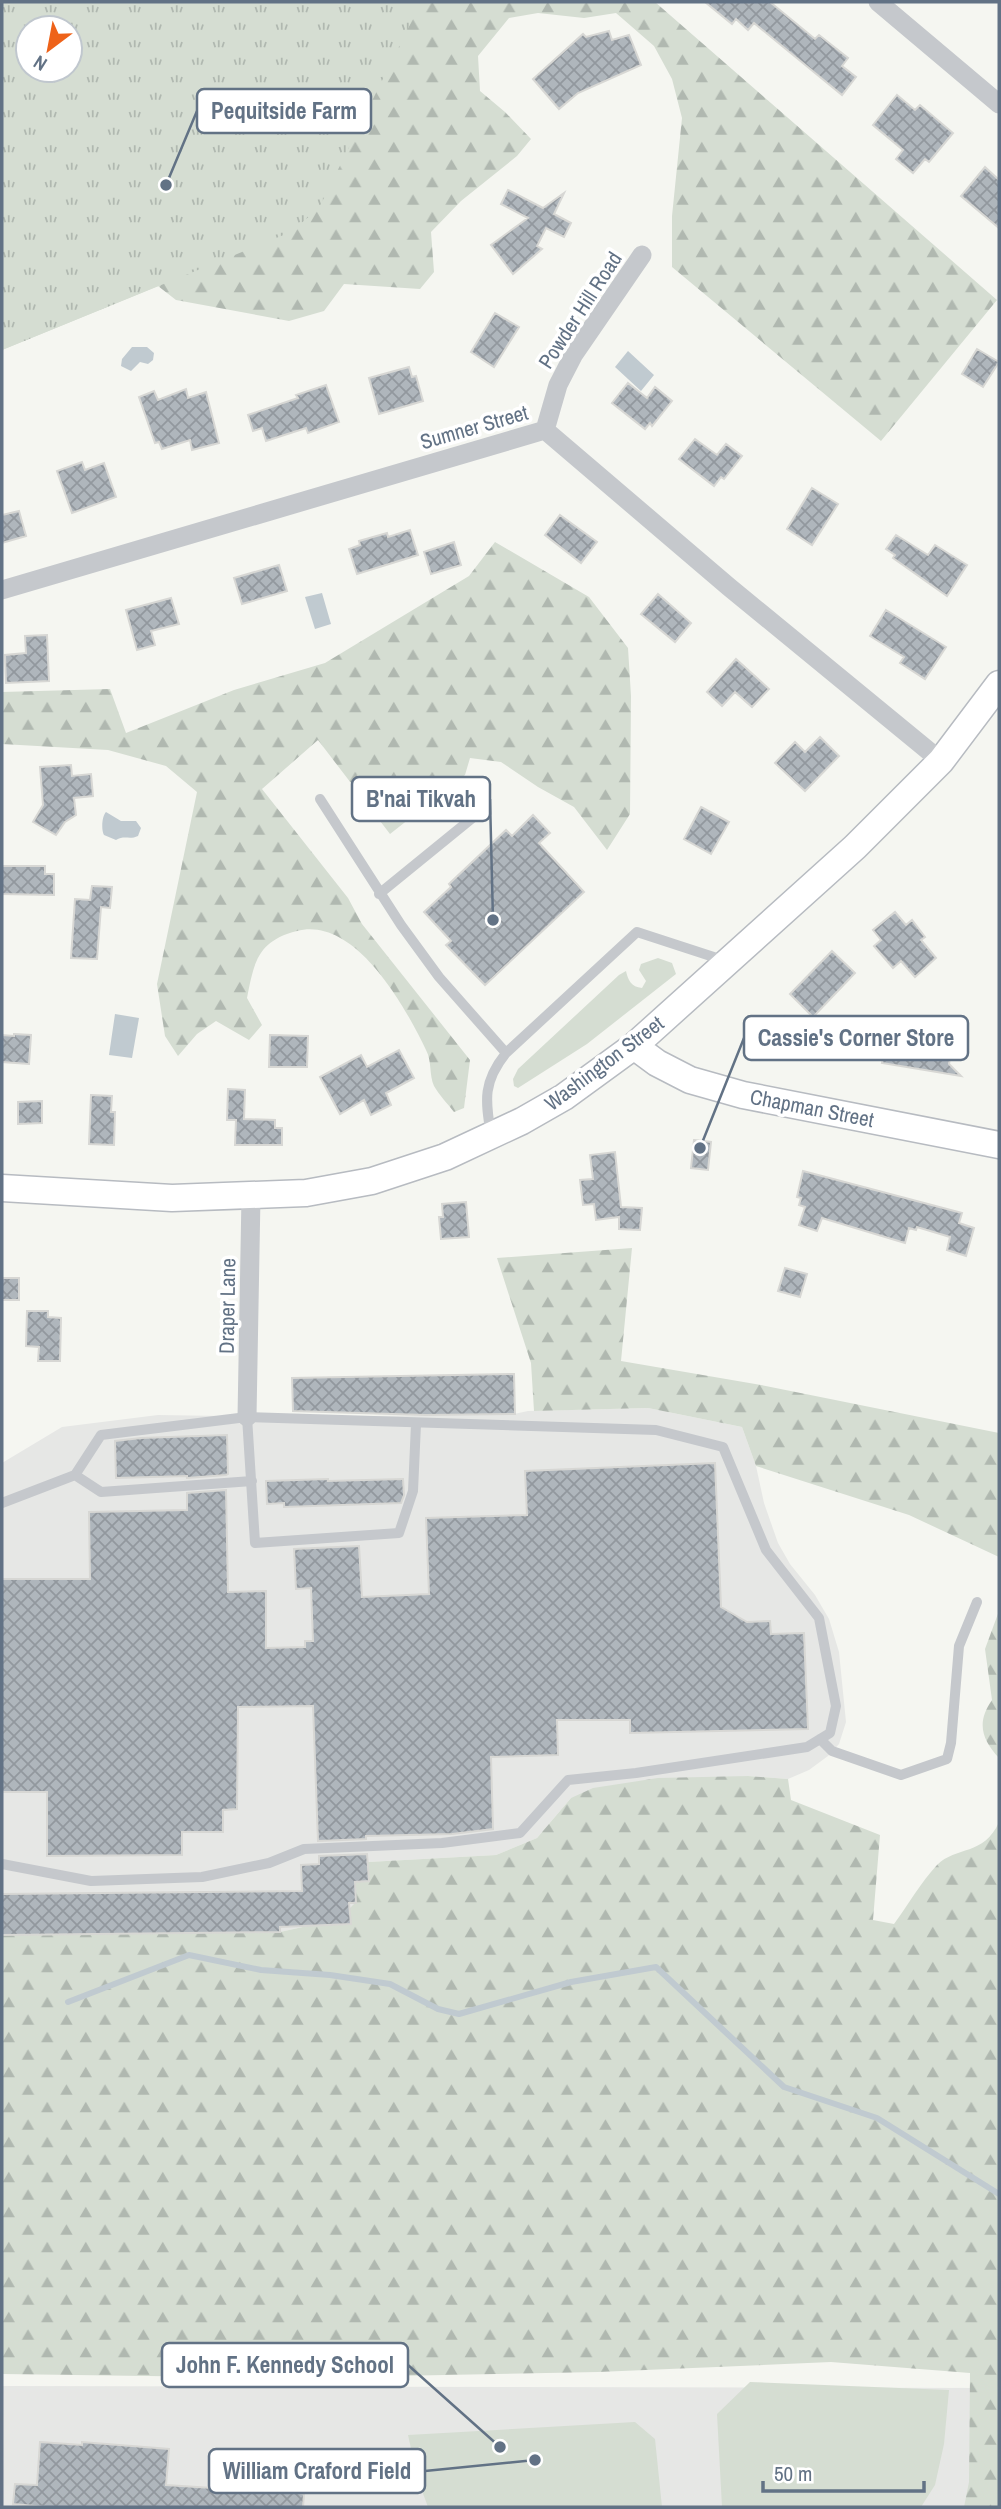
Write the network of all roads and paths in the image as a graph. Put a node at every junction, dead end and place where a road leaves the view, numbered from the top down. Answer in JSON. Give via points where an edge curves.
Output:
{"nodes":[{"id":1,"x":878,"y":2,"type":"edge"},
{"id":2,"x":999,"y":104,"type":"edge"},
{"id":3,"x":642,"y":254,"type":"dead end"},
{"id":4,"x":545,"y":430,"type":"junction"},
{"id":5,"x":2,"y":590,"type":"edge"},
{"id":6,"x":999,"y":684,"type":"edge"},
{"id":7,"x":941,"y":761,"type":"junction"},
{"id":8,"x":320,"y":799,"type":"dead end"},
{"id":9,"x":476,"y":815,"type":"dead end"},
{"id":10,"x":379,"y":894,"type":"junction"},
{"id":11,"x":729,"y":961,"type":"junction"},
{"id":12,"x":634,"y":1046,"type":"junction"},
{"id":13,"x":506,"y":1053,"type":"junction"},
{"id":14,"x":491,"y":1135,"type":"junction"},
{"id":15,"x":999,"y":1144,"type":"edge"},
{"id":16,"x":2,"y":1188,"type":"edge"},
{"id":17,"x":251,"y":1196,"type":"junction"},
{"id":18,"x":247,"y":1417,"type":"junction"},
{"id":19,"x":416,"y":1424,"type":"junction"},
{"id":20,"x":75,"y":1475,"type":"junction"},
{"id":21,"x":252,"y":1481,"type":"junction"},
{"id":22,"x":2,"y":1503,"type":"edge"},
{"id":23,"x":977,"y":1602,"type":"dead end"},
{"id":24,"x":820,"y":1739,"type":"junction"},
{"id":25,"x":2,"y":1864,"type":"edge"}],
"edges":[{"from":1,"to":2,"type":"street"},
{"from":3,"to":4,"type":"street","name":"Powder Hill Road","via":[[574,354],[558,385]]},
{"from":4,"to":5,"type":"street","name":"Sumner Street"},
{"from":4,"to":7,"type":"street","name":"Sumner Street"},
{"from":6,"to":7,"type":"main road","name":"Washington Street"},
{"from":7,"to":11,"type":"main road","name":"Washington Street","via":[[855,847]]},
{"from":8,"to":10,"type":"lane"},
{"from":9,"to":10,"type":"lane"},
{"from":10,"to":13,"type":"lane","via":[[439,977]]},
{"from":11,"to":12,"type":"main road","name":"Washington Street"},
{"from":11,"to":13,"type":"lane","via":[[637,932]]},
{"from":12,"to":14,"type":"main road","name":"Washington Street","via":[[565,1097]]},
{"from":12,"to":15,"type":"main road","name":"Chapman Street","via":[[690,1080],[743,1095]]},
{"from":13,"to":14,"type":"lane","via":[[493,1070],[487,1093]]},
{"from":14,"to":17,"type":"main road","name":"Washington Street","via":[[445,1157],[372,1181],[306,1193]]},
{"from":16,"to":17,"type":"main road","name":"Washington Street","via":[[172,1198]]},
{"from":17,"to":18,"type":"street","name":"Draper Lane"},
{"from":18,"to":19,"type":"lane"},
{"from":18,"to":20,"type":"lane","via":[[101,1435]]},
{"from":18,"to":21,"type":"lane"},
{"from":19,"to":21,"type":"lane","via":[[413,1491],[399,1533],[255,1543]]},
{"from":19,"to":24,"type":"lane","via":[[656,1430],[723,1447],[766,1550],[819,1618],[836,1706],[830,1733]]},
{"from":20,"to":21,"type":"lane","via":[[101,1492]]},
{"from":20,"to":22,"type":"lane"},
{"from":23,"to":24,"type":"lane","via":[[959,1646],[947,1759],[901,1775],[832,1751]]},
{"from":24,"to":25,"type":"lane","via":[[807,1747],[568,1780],[520,1833],[442,1843],[304,1849],[269,1863],[202,1877],[91,1881]]}]}
